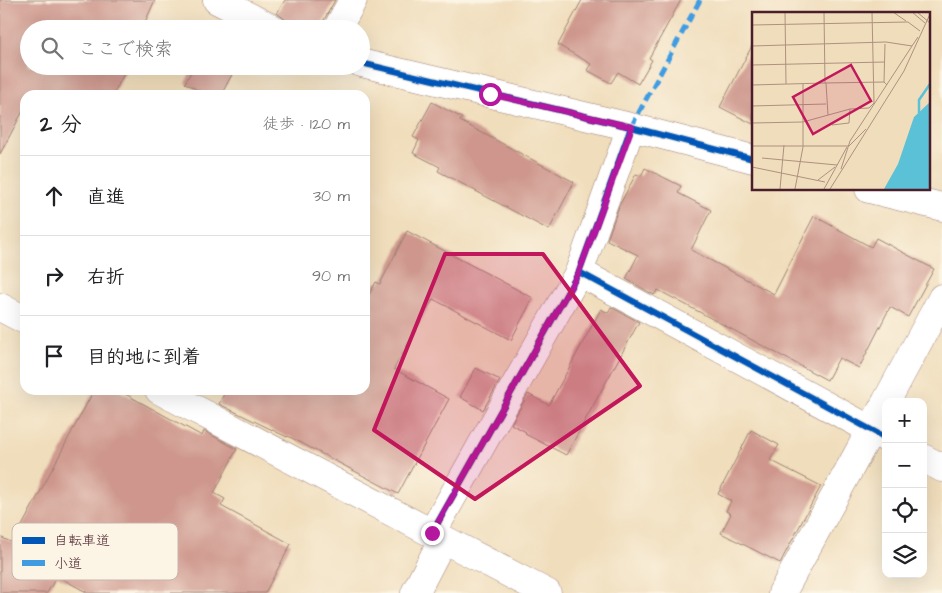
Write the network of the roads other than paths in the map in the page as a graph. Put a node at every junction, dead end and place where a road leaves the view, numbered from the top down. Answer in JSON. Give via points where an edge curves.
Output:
{"nodes":[{"id":1,"x":217,"y":0,"type":"edge"},
{"id":2,"x":354,"y":0,"type":"edge"},
{"id":3,"x":256,"y":20,"type":"edge"},
{"id":4,"x":342,"y":20,"type":"edge"},
{"id":5,"x":370,"y":66,"type":"edge"},
{"id":6,"x":632,"y":127,"type":"junction"},
{"id":7,"x":752,"y":159,"type":"edge"},
{"id":8,"x":874,"y":190,"type":"edge"},
{"id":9,"x":942,"y":208,"type":"edge"},
{"id":10,"x":579,"y":272,"type":"junction"},
{"id":11,"x":942,"y":298,"type":"edge"},
{"id":12,"x":0,"y":307,"type":"edge"},
{"id":13,"x":20,"y":317,"type":"edge"},
{"id":14,"x":168,"y":395,"type":"edge"},
{"id":15,"x":888,"y":398,"type":"edge"},
{"id":16,"x":882,"y":418,"type":"edge"},
{"id":17,"x":878,"y":434,"type":"edge"},
{"id":18,"x":927,"y":460,"type":"edge"},
{"id":19,"x":942,"y":468,"type":"edge"},
{"id":20,"x":438,"y":536,"type":"junction"},
{"id":21,"x":415,"y":593,"type":"edge"},
{"id":22,"x":547,"y":593,"type":"edge"},
{"id":23,"x":782,"y":593,"type":"edge"}],
"edges":[{"from":1,"to":3,"type":"street"},
{"from":2,"to":4,"type":"street"},
{"from":5,"to":6,"type":"street"},
{"from":6,"to":7,"type":"street"},
{"from":6,"to":10,"type":"street"},
{"from":8,"to":9,"type":"street"},
{"from":10,"to":17,"type":"street"},
{"from":10,"to":20,"type":"street"},
{"from":11,"to":15,"type":"street"},
{"from":12,"to":13,"type":"street"},
{"from":14,"to":20,"type":"street"},
{"from":16,"to":17,"type":"street"},
{"from":17,"to":23,"type":"street"},
{"from":18,"to":19,"type":"street"},
{"from":20,"to":21,"type":"street"},
{"from":20,"to":22,"type":"street"}]}
